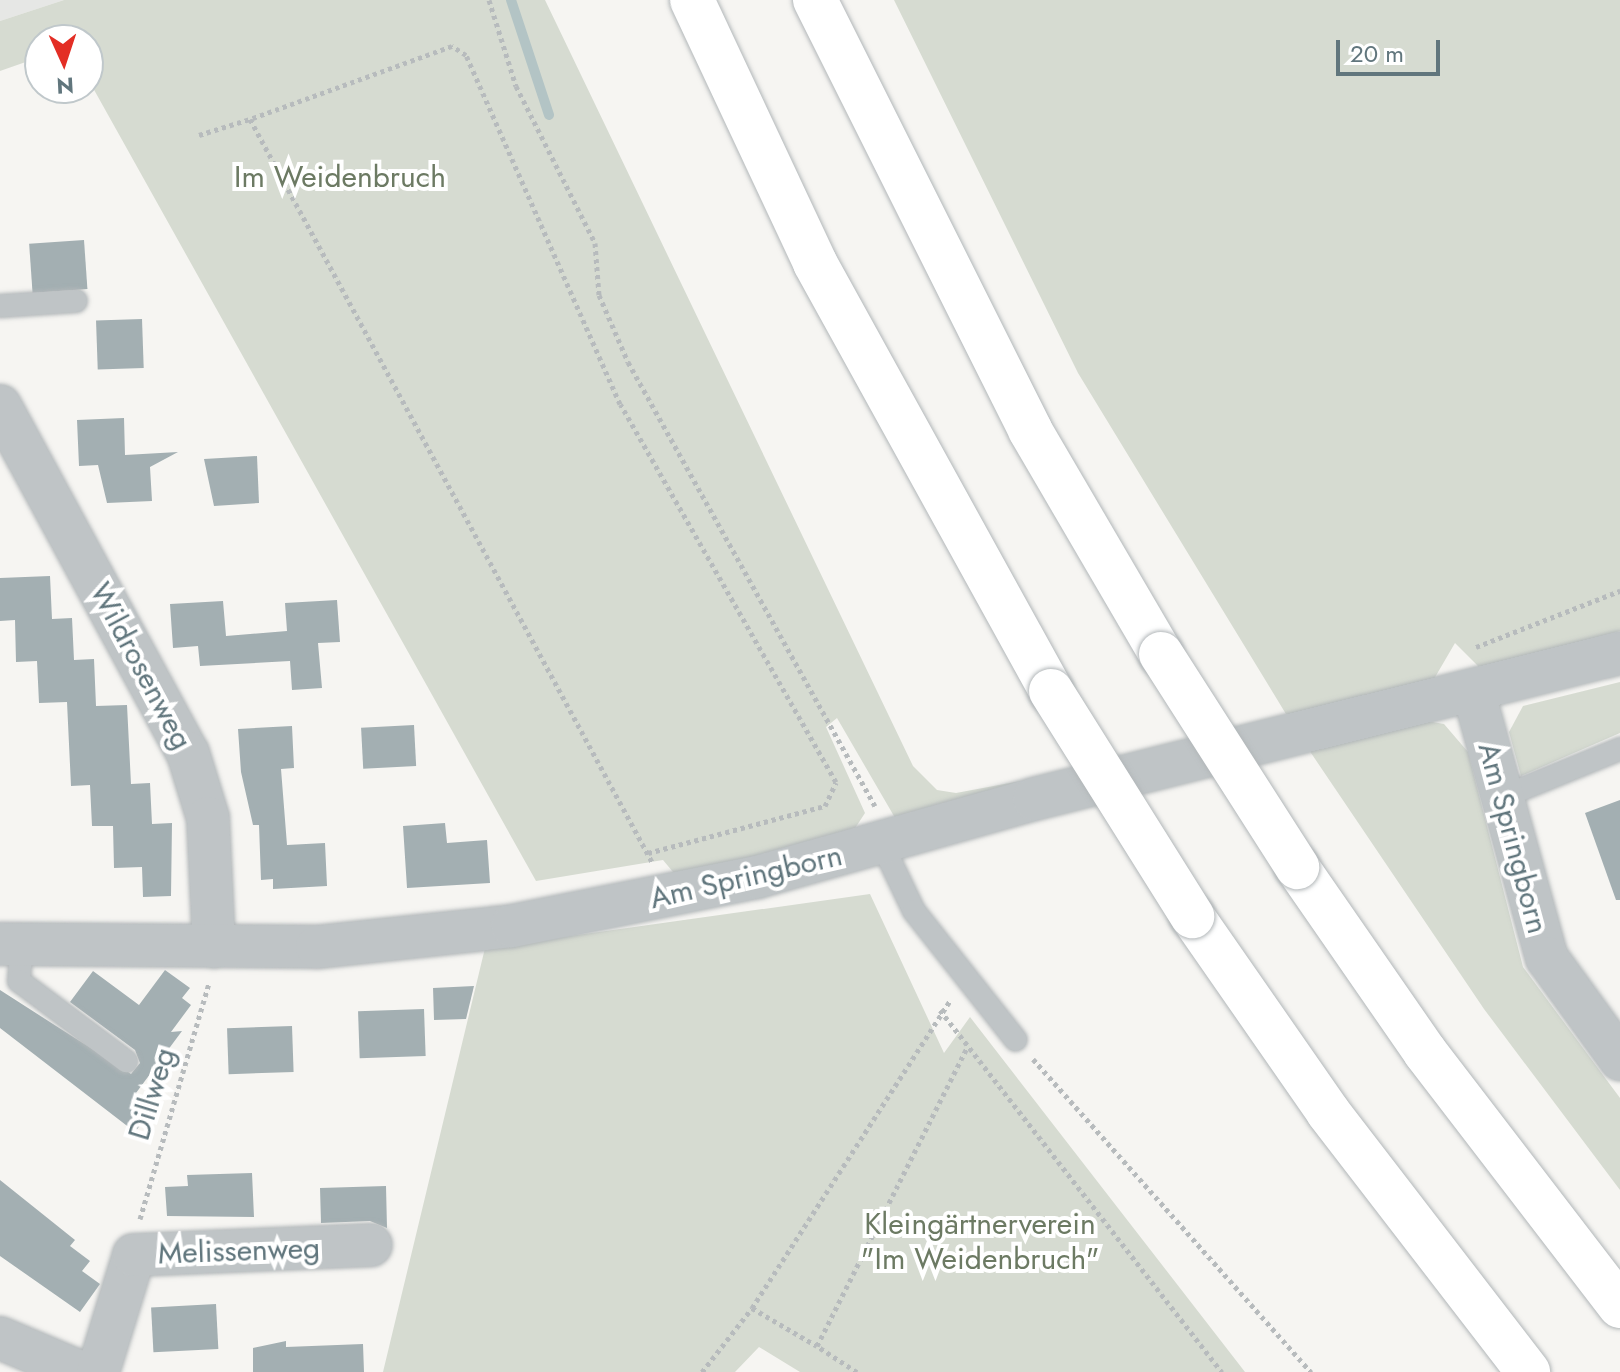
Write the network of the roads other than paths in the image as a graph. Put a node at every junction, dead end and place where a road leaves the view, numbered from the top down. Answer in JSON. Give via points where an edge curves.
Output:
{"nodes":[{"id":1,"x":692,"y":0,"type":"edge"},
{"id":2,"x":815,"y":0,"type":"edge"},
{"id":3,"x":76,"y":301,"type":"dead end"},
{"id":4,"x":0,"y":306,"type":"edge"},
{"id":5,"x":0,"y":406,"type":"edge"},
{"id":6,"x":1620,"y":653,"type":"edge"},
{"id":7,"x":1473,"y":690,"type":"junction"},
{"id":8,"x":1620,"y":749,"type":"edge"},
{"id":9,"x":1500,"y":798,"type":"junction"},
{"id":10,"x":882,"y":844,"type":"junction"},
{"id":11,"x":11,"y":945,"type":"edge"},
{"id":12,"x":214,"y":947,"type":"junction"},
{"id":13,"x":1016,"y":1040,"type":"road end"},
{"id":14,"x":1620,"y":1059,"type":"edge"},
{"id":15,"x":126,"y":1061,"type":"dead end"},
{"id":16,"x":371,"y":1245,"type":"dead end"},
{"id":17,"x":1620,"y":1306,"type":"edge"},
{"id":18,"x":0,"y":1338,"type":"edge"},
{"id":19,"x":80,"y":1372,"type":"edge"},
{"id":20,"x":98,"y":1372,"type":"edge"},
{"id":21,"x":1528,"y":1372,"type":"edge"}],
"edges":[{"from":1,"to":21,"type":"highway","bridge":true,"via":[[815,263],[1051,691],[1192,916],[1328,1112]]},
{"from":2,"to":17,"type":"highway","bridge":true,"via":[[1023,417],[1161,654],[1297,867],[1425,1052]]},
{"from":3,"to":4,"type":"lane"},
{"from":5,"to":12,"type":"street","name":"Wildrosenweg","via":[[188,753],[208,818]]},
{"from":6,"to":7,"type":"street","name":"Am Springborn"},
{"from":7,"to":9,"type":"street","name":"Am Springborn"},
{"from":7,"to":10,"type":"street","name":"Am Springborn"},
{"from":8,"to":9,"type":"lane"},
{"from":9,"to":14,"type":"street","name":"Am Springborn","via":[[1547,958]]},
{"from":10,"to":12,"type":"street","name":"Am Springborn","via":[[668,896],[444,935]]},
{"from":10,"to":13,"type":"lane","via":[[914,911]]},
{"from":11,"to":12,"type":"street","name":"Am Springborn"},
{"from":11,"to":15,"type":"lane","via":[[19,981]]},
{"from":16,"to":20,"type":"street","name":"Melissenweg","via":[[134,1255]]},
{"from":18,"to":19,"type":"street"}]}
